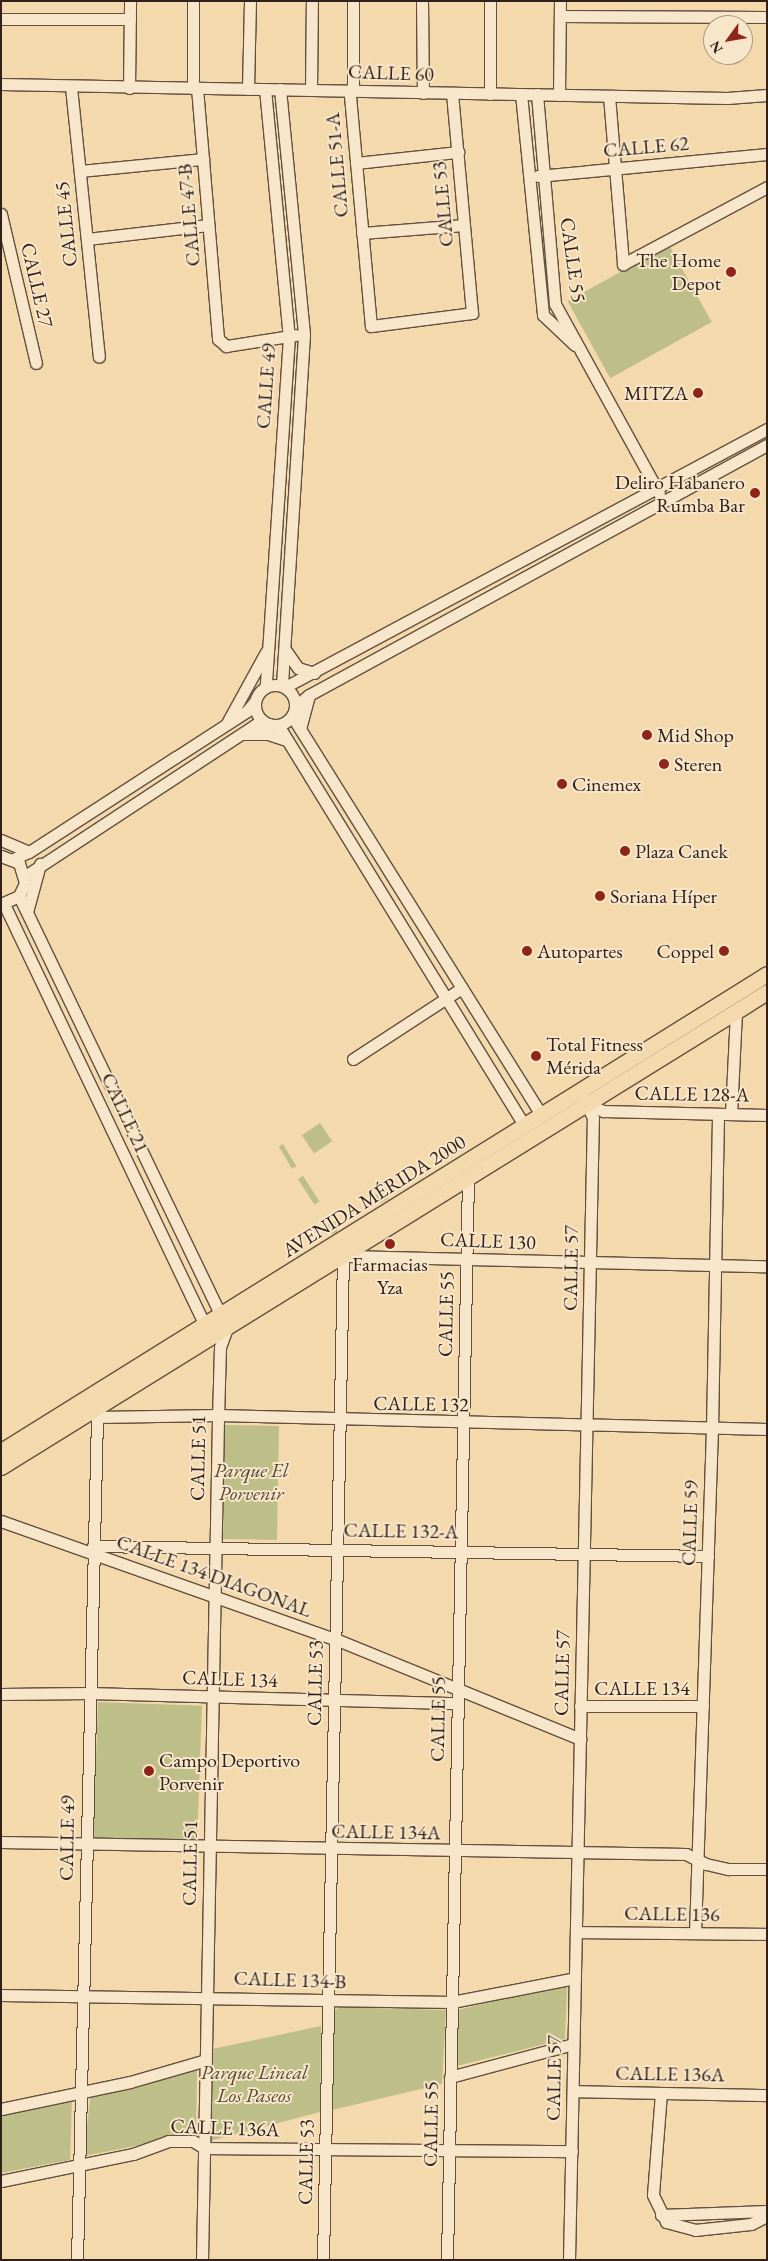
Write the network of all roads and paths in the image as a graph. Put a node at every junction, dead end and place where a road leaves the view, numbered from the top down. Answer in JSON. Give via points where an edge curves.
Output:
{"nodes":[{"id":1,"x":130,"y":1,"type":"edge"},
{"id":2,"x":193,"y":1,"type":"edge"},
{"id":3,"x":250,"y":1,"type":"edge"},
{"id":4,"x":312,"y":1,"type":"edge"},
{"id":5,"x":353,"y":1,"type":"edge"},
{"id":6,"x":422,"y":1,"type":"edge"},
{"id":7,"x":490,"y":1,"type":"edge"},
{"id":8,"x":560,"y":1,"type":"edge"},
{"id":9,"x":560,"y":16,"type":"junction"},
{"id":10,"x":767,"y":17,"type":"edge"},
{"id":11,"x":1,"y":19,"type":"edge"},
{"id":12,"x":130,"y":19,"type":"junction"},
{"id":13,"x":1,"y":84,"type":"edge"},
{"id":14,"x":14,"y":87,"type":"junction"},
{"id":15,"x":71,"y":87,"type":"junction"},
{"id":16,"x":129,"y":88,"type":"junction"},
{"id":17,"x":195,"y":88,"type":"junction"},
{"id":18,"x":248,"y":89,"type":"junction"},
{"id":19,"x":265,"y":89,"type":"junction"},
{"id":20,"x":280,"y":89,"type":"junction"},
{"id":21,"x":311,"y":90,"type":"junction"},
{"id":22,"x":352,"y":90,"type":"junction"},
{"id":23,"x":423,"y":92,"type":"junction"},
{"id":24,"x":1,"y":93,"type":"edge"},
{"id":25,"x":452,"y":93,"type":"junction"},
{"id":26,"x":490,"y":94,"type":"junction"},
{"id":27,"x":521,"y":94,"type":"junction"},
{"id":28,"x":537,"y":94,"type":"junction"},
{"id":29,"x":558,"y":95,"type":"junction"},
{"id":30,"x":767,"y":95,"type":"edge"},
{"id":31,"x":609,"y":96,"type":"junction"},
{"id":32,"x":458,"y":152,"type":"junction"},
{"id":33,"x":767,"y":154,"type":"edge"},
{"id":34,"x":203,"y":159,"type":"junction"},
{"id":35,"x":356,"y":163,"type":"junction"},
{"id":36,"x":614,"y":168,"type":"junction"},
{"id":37,"x":80,"y":171,"type":"junction"},
{"id":38,"x":544,"y":175,"type":"junction"},
{"id":39,"x":529,"y":176,"type":"junction"},
{"id":40,"x":767,"y":187,"type":"edge"},
{"id":41,"x":291,"y":204,"type":"junction"},
{"id":42,"x":276,"y":205,"type":"junction"},
{"id":43,"x":1,"y":214,"type":"edge"},
{"id":44,"x":208,"y":225,"type":"junction"},
{"id":45,"x":464,"y":225,"type":"junction"},
{"id":46,"x":362,"y":233,"type":"junction"},
{"id":47,"x":87,"y":239,"type":"junction"},
{"id":48,"x":5,"y":244,"type":"edge"},
{"id":49,"x":371,"y":326,"type":"joint"},
{"id":50,"x":304,"y":334,"type":"junction"},
{"id":51,"x":289,"y":336,"type":"junction"},
{"id":52,"x":585,"y":355,"type":"junction"},
{"id":53,"x":99,"y":356,"type":"dead end"},
{"id":54,"x":36,"y":363,"type":"dead end"},
{"id":55,"x":767,"y":429,"type":"edge"},
{"id":56,"x":767,"y":445,"type":"edge"},
{"id":57,"x":656,"y":488,"type":"junction"},
{"id":58,"x":277,"y":500,"type":"junction"},
{"id":59,"x":663,"y":501,"type":"junction"},
{"id":60,"x":293,"y":502,"type":"junction"},
{"id":61,"x":465,"y":591,"type":"junction"},
{"id":62,"x":473,"y":605,"type":"junction"},
{"id":63,"x":284,"y":647,"type":"junction"},
{"id":64,"x":268,"y":648,"type":"junction"},
{"id":65,"x":314,"y":672,"type":"junction"},
{"id":66,"x":266,"y":686,"type":"junction"},
{"id":67,"x":284,"y":686,"type":"junction"},
{"id":68,"x":309,"y":695,"type":"junction"},
{"id":69,"x":255,"y":701,"type":"junction"},
{"id":70,"x":294,"y":712,"type":"junction"},
{"id":71,"x":227,"y":724,"type":"junction"},
{"id":72,"x":273,"y":724,"type":"junction"},
{"id":73,"x":300,"y":729,"type":"junction"},
{"id":74,"x":242,"y":734,"type":"junction"},
{"id":75,"x":287,"y":740,"type":"junction"},
{"id":76,"x":135,"y":784,"type":"junction"},
{"id":77,"x":144,"y":797,"type":"junction"},
{"id":78,"x":1,"y":840,"type":"edge"},
{"id":79,"x":29,"y":852,"type":"junction"},
{"id":80,"x":7,"y":857,"type":"edge"},
{"id":81,"x":40,"y":864,"type":"junction"},
{"id":82,"x":25,"y":876,"type":"junction"},
{"id":83,"x":19,"y":896,"type":"junction"},
{"id":84,"x":4,"y":909,"type":"edge"},
{"id":85,"x":27,"y":912,"type":"junction"},
{"id":86,"x":767,"y":974,"type":"edge"},
{"id":87,"x":462,"y":988,"type":"junction"},
{"id":88,"x":767,"y":992,"type":"edge"},
{"id":89,"x":446,"y":999,"type":"junction"},
{"id":90,"x":736,"y":1011,"type":"junction"},
{"id":91,"x":353,"y":1059,"type":"dead end"},
{"id":92,"x":584,"y":1097,"type":"junction"},
{"id":93,"x":118,"y":1103,"type":"junction"},
{"id":94,"x":103,"y":1110,"type":"junction"},
{"id":95,"x":718,"y":1114,"type":"junction"},
{"id":96,"x":731,"y":1114,"type":"junction"},
{"id":97,"x":541,"y":1115,"type":"junction"},
{"id":98,"x":767,"y":1115,"type":"edge"},
{"id":99,"x":524,"y":1125,"type":"junction"},
{"id":100,"x":468,"y":1178,"type":"junction"},
{"id":101,"x":339,"y":1250,"type":"junction"},
{"id":102,"x":466,"y":1259,"type":"junction"},
{"id":103,"x":590,"y":1263,"type":"junction"},
{"id":104,"x":714,"y":1266,"type":"junction"},
{"id":105,"x":767,"y":1266,"type":"edge"},
{"id":106,"x":220,"y":1314,"type":"junction"},
{"id":107,"x":204,"y":1324,"type":"junction"},
{"id":108,"x":227,"y":1328,"type":"junction"},
{"id":109,"x":216,"y":1343,"type":"junction"},
{"id":110,"x":92,"y":1409,"type":"junction"},
{"id":111,"x":218,"y":1415,"type":"junction"},
{"id":112,"x":339,"y":1421,"type":"junction"},
{"id":113,"x":463,"y":1424,"type":"junction"},
{"id":114,"x":586,"y":1426,"type":"junction"},
{"id":115,"x":712,"y":1429,"type":"junction"},
{"id":116,"x":767,"y":1429,"type":"edge"},
{"id":117,"x":1,"y":1451,"type":"edge"},
{"id":118,"x":1,"y":1467,"type":"edge"},
{"id":119,"x":1,"y":1521,"type":"edge"},
{"id":120,"x":215,"y":1547,"type":"junction"},
{"id":121,"x":92,"y":1549,"type":"junction"},
{"id":122,"x":336,"y":1549,"type":"junction"},
{"id":123,"x":460,"y":1551,"type":"junction"},
{"id":124,"x":584,"y":1554,"type":"junction"},
{"id":125,"x":708,"y":1556,"type":"junction"},
{"id":126,"x":214,"y":1595,"type":"junction"},
{"id":127,"x":334,"y":1639,"type":"junction"},
{"id":128,"x":458,"y":1687,"type":"junction"},
{"id":129,"x":89,"y":1693,"type":"junction"},
{"id":130,"x":1,"y":1694,"type":"edge"},
{"id":131,"x":212,"y":1697,"type":"junction"},
{"id":132,"x":334,"y":1701,"type":"junction"},
{"id":133,"x":458,"y":1703,"type":"junction"},
{"id":134,"x":580,"y":1706,"type":"junction"},
{"id":135,"x":703,"y":1706,"type":"junction"},
{"id":136,"x":580,"y":1739,"type":"junction"},
{"id":137,"x":1,"y":1842,"type":"edge"},
{"id":138,"x":85,"y":1845,"type":"junction"},
{"id":139,"x":210,"y":1848,"type":"junction"},
{"id":140,"x":332,"y":1850,"type":"junction"},
{"id":141,"x":454,"y":1852,"type":"junction"},
{"id":142,"x":577,"y":1854,"type":"junction"},
{"id":143,"x":698,"y":1859,"type":"junction"},
{"id":144,"x":767,"y":1869,"type":"edge"},
{"id":145,"x":576,"y":1932,"type":"junction"},
{"id":146,"x":695,"y":1933,"type":"junction"},
{"id":147,"x":767,"y":1934,"type":"edge"},
{"id":148,"x":575,"y":1978,"type":"junction"},
{"id":149,"x":1,"y":1995,"type":"edge"},
{"id":150,"x":84,"y":1997,"type":"junction"},
{"id":151,"x":207,"y":1997,"type":"junction"},
{"id":152,"x":329,"y":2001,"type":"junction"},
{"id":153,"x":452,"y":2002,"type":"junction"},
{"id":154,"x":574,"y":2044,"type":"junction"},
{"id":155,"x":206,"y":2060,"type":"junction"},
{"id":156,"x":450,"y":2077,"type":"junction"},
{"id":157,"x":573,"y":2091,"type":"junction"},
{"id":158,"x":80,"y":2092,"type":"junction"},
{"id":159,"x":661,"y":2093,"type":"junction"},
{"id":160,"x":767,"y":2095,"type":"edge"},
{"id":161,"x":1,"y":2109,"type":"edge"},
{"id":162,"x":204,"y":2148,"type":"junction"},
{"id":163,"x":325,"y":2150,"type":"junction"},
{"id":164,"x":572,"y":2151,"type":"junction"},
{"id":165,"x":449,"y":2152,"type":"junction"},
{"id":166,"x":79,"y":2164,"type":"junction"},
{"id":167,"x":1,"y":2182,"type":"edge"},
{"id":168,"x":767,"y":2211,"type":"edge"},
{"id":169,"x":661,"y":2215,"type":"junction"},
{"id":170,"x":767,"y":2216,"type":"edge"},
{"id":171,"x":77,"y":2260,"type":"edge"},
{"id":172,"x":202,"y":2260,"type":"edge"},
{"id":173,"x":323,"y":2260,"type":"edge"},
{"id":174,"x":447,"y":2260,"type":"edge"},
{"id":175,"x":569,"y":2260,"type":"edge"}],
"edges":[{"from":1,"to":12,"type":"street"},
{"from":2,"to":17,"type":"street","name":"CALLE 47-B"},
{"from":3,"to":18,"type":"street"},
{"from":4,"to":21,"type":"street"},
{"from":5,"to":22,"type":"street","name":"CALLE 51-A"},
{"from":6,"to":23,"type":"street"},
{"from":7,"to":26,"type":"street"},
{"from":8,"to":9,"type":"street"},
{"from":9,"to":10,"type":"street"},
{"from":9,"to":29,"type":"street"},
{"from":11,"to":12,"type":"street"},
{"from":12,"to":16,"type":"street"},
{"from":13,"to":14,"type":"street","name":"CALLE 60"},
{"from":14,"to":15,"type":"street","name":"CALLE 60"},
{"from":14,"to":24,"type":"street","name":"CALLE 60"},
{"from":15,"to":16,"type":"street","name":"CALLE 60"},
{"from":15,"to":37,"type":"street","name":"CALLE 45"},
{"from":16,"to":17,"type":"street","name":"CALLE 60"},
{"from":17,"to":18,"type":"street","name":"CALLE 60"},
{"from":17,"to":34,"type":"street","name":"CALLE 47-B"},
{"from":18,"to":19,"type":"street","name":"CALLE 60"},
{"from":19,"to":20,"type":"street","name":"CALLE 60"},
{"from":19,"to":42,"type":"street","name":"CALLE 49"},
{"from":20,"to":21,"type":"street","name":"CALLE 60"},
{"from":20,"to":41,"type":"street","name":"CALLE 49"},
{"from":21,"to":22,"type":"street","name":"CALLE 60"},
{"from":22,"to":23,"type":"street","name":"CALLE 60"},
{"from":22,"to":35,"type":"street","name":"CALLE 51-A"},
{"from":23,"to":25,"type":"street","name":"CALLE 60"},
{"from":25,"to":26,"type":"street","name":"CALLE 60"},
{"from":25,"to":32,"type":"street","name":"CALLE 53"},
{"from":26,"to":27,"type":"street","name":"CALLE 60"},
{"from":27,"to":28,"type":"street","name":"CALLE 60"},
{"from":27,"to":39,"type":"street","name":"CALLE 55"},
{"from":28,"to":29,"type":"street","name":"CALLE 60"},
{"from":28,"to":38,"type":"street","name":"CALLE 55"},
{"from":29,"to":31,"type":"street","name":"CALLE 60"},
{"from":30,"to":31,"type":"street","name":"CALLE 60"},
{"from":31,"to":36,"type":"street"},
{"from":32,"to":35,"type":"street"},
{"from":32,"to":45,"type":"street","name":"CALLE 53"},
{"from":33,"to":36,"type":"street","name":"CALLE 62"},
{"from":34,"to":37,"type":"street"},
{"from":34,"to":44,"type":"street","name":"CALLE 47-B"},
{"from":35,"to":46,"type":"street","name":"CALLE 51-A"},
{"from":36,"to":38,"type":"street","name":"CALLE 62"},
{"from":36,"to":40,"type":"street","via":[[623,264]]},
{"from":37,"to":47,"type":"street","name":"CALLE 45"},
{"from":38,"to":39,"type":"street","name":"CALLE 62"},
{"from":38,"to":52,"type":"street","name":"CALLE 55","via":[[556,304]]},
{"from":39,"to":52,"type":"street","name":"CALLE 55","via":[[543,315]]},
{"from":41,"to":42,"type":"street"},
{"from":41,"to":50,"type":"street","name":"CALLE 49"},
{"from":42,"to":51,"type":"street","name":"CALLE 49"},
{"from":43,"to":48,"type":"street","name":"CALLE 27"},
{"from":44,"to":47,"type":"street"},
{"from":44,"to":51,"type":"street","name":"CALLE 47-B","via":[[218,339],[226,346]]},
{"from":45,"to":46,"type":"street"},
{"from":45,"to":49,"type":"street","name":"CALLE 53","via":[[472,313]]},
{"from":46,"to":49,"type":"street","name":"CALLE 51-A"},
{"from":47,"to":53,"type":"street","name":"CALLE 45"},
{"from":48,"to":54,"type":"street","name":"CALLE 27"},
{"from":50,"to":51,"type":"street"},
{"from":50,"to":60,"type":"street","name":"CALLE 49"},
{"from":51,"to":58,"type":"street","name":"CALLE 49"},
{"from":52,"to":57,"type":"street"},
{"from":55,"to":57,"type":"street"},
{"from":56,"to":59,"type":"street"},
{"from":57,"to":59,"type":"street"},
{"from":57,"to":61,"type":"street"},
{"from":58,"to":60,"type":"street"},
{"from":58,"to":64,"type":"street","name":"CALLE 49"},
{"from":59,"to":62,"type":"street"},
{"from":60,"to":63,"type":"street","name":"CALLE 49"},
{"from":61,"to":62,"type":"street"},
{"from":61,"to":65,"type":"street"},
{"from":62,"to":68,"type":"street"},
{"from":63,"to":65,"type":"street","via":[[292,664]]},
{"from":63,"to":67,"type":"street","name":"CALLE 49"},
{"from":64,"to":66,"type":"street","name":"CALLE 49"},
{"from":64,"to":71,"type":"street"},
{"from":65,"to":67,"type":"street"},
{"from":66,"to":67,"type":"street"},
{"from":66,"to":69,"type":"street"},
{"from":67,"to":70,"type":"street","via":[[293,695]]},
{"from":68,"to":70,"type":"street"},
{"from":68,"to":73,"type":"street"},
{"from":69,"to":71,"type":"street"},
{"from":69,"to":72,"type":"street","via":[[256,713]]},
{"from":70,"to":72,"type":"street"},
{"from":70,"to":73,"type":"street"},
{"from":71,"to":76,"type":"street"},
{"from":72,"to":74,"type":"street","via":[[255,725]]},
{"from":72,"to":75,"type":"street"},
{"from":73,"to":87,"type":"street"},
{"from":74,"to":75,"type":"street","via":[[268,734]]},
{"from":74,"to":77,"type":"street"},
{"from":75,"to":89,"type":"street"},
{"from":76,"to":77,"type":"street"},
{"from":76,"to":79,"type":"street"},
{"from":77,"to":81,"type":"street"},
{"from":78,"to":79,"type":"street"},
{"from":79,"to":80,"type":"street"},
{"from":80,"to":82,"type":"street"},
{"from":81,"to":82,"type":"street"},
{"from":81,"to":85,"type":"street"},
{"from":82,"to":83,"type":"street"},
{"from":83,"to":84,"type":"street"},
{"from":83,"to":85,"type":"street","name":"CALLE 21"},
{"from":84,"to":94,"type":"street","name":"CALLE 21"},
{"from":85,"to":93,"type":"street","name":"CALLE 21"},
{"from":86,"to":92,"type":"main road","name":"AVENIDA MÉRIDA 2000"},
{"from":87,"to":89,"type":"street"},
{"from":87,"to":97,"type":"street"},
{"from":88,"to":90,"type":"main road","name":"AVENIDA MÉRIDA 2000"},
{"from":89,"to":91,"type":"street"},
{"from":89,"to":99,"type":"street"},
{"from":90,"to":92,"type":"main road","name":"AVENIDA MÉRIDA 2000"},
{"from":90,"to":96,"type":"street"},
{"from":92,"to":95,"type":"street","name":"CALLE 128-A","via":[[602,1111]]},
{"from":92,"to":97,"type":"main road","name":"AVENIDA MÉRIDA 2000"},
{"from":92,"to":100,"type":"main road","name":"AVENIDA MÉRIDA 2000"},
{"from":92,"to":103,"type":"street","name":"CALLE 57","via":[[593,1118]]},
{"from":93,"to":94,"type":"street"},
{"from":93,"to":106,"type":"street","name":"CALLE 21"},
{"from":94,"to":107,"type":"street","name":"CALLE 21"},
{"from":95,"to":96,"type":"street","name":"CALLE 128-A"},
{"from":95,"to":104,"type":"street","name":"CALLE 59"},
{"from":96,"to":98,"type":"street","name":"CALLE 128-A"},
{"from":97,"to":99,"type":"main road","name":"AVENIDA MÉRIDA 2000"},
{"from":99,"to":101,"type":"main road","name":"AVENIDA MÉRIDA 2000"},
{"from":100,"to":101,"type":"main road","name":"AVENIDA MÉRIDA 2000"},
{"from":100,"to":102,"type":"street","name":"CALLE 55"},
{"from":101,"to":102,"type":"street","name":"CALLE 130"},
{"from":101,"to":106,"type":"main road","name":"AVENIDA MÉRIDA 2000"},
{"from":101,"to":108,"type":"main road","name":"AVENIDA MÉRIDA 2000"},
{"from":101,"to":112,"type":"street","name":"CALLE 53"},
{"from":102,"to":103,"type":"street","name":"CALLE 130"},
{"from":102,"to":113,"type":"street","name":"CALLE 55"},
{"from":103,"to":104,"type":"street","name":"CALLE 130"},
{"from":103,"to":114,"type":"street","name":"CALLE 57"},
{"from":104,"to":105,"type":"street","name":"CALLE 130"},
{"from":104,"to":115,"type":"street","name":"CALLE 59"},
{"from":106,"to":107,"type":"main road","name":"AVENIDA MÉRIDA 2000"},
{"from":106,"to":108,"type":"street","name":"CALLE 21"},
{"from":107,"to":109,"type":"street","name":"CALLE 21"},
{"from":107,"to":110,"type":"main road","name":"AVENIDA MÉRIDA 2000"},
{"from":108,"to":109,"type":"main road","name":"AVENIDA MÉRIDA 2000"},
{"from":109,"to":110,"type":"main road","name":"AVENIDA MÉRIDA 2000"},
{"from":109,"to":111,"type":"street","name":"CALLE 51"},
{"from":110,"to":111,"type":"street","name":"CALLE 132"},
{"from":110,"to":117,"type":"main road","name":"AVENIDA MÉRIDA 2000"},
{"from":110,"to":118,"type":"main road","name":"AVENIDA MÉRIDA 2000"},
{"from":110,"to":121,"type":"street","name":"CALLE 49"},
{"from":111,"to":112,"type":"street","name":"CALLE 132"},
{"from":111,"to":120,"type":"street","name":"CALLE 51"},
{"from":112,"to":113,"type":"street","name":"CALLE 132"},
{"from":112,"to":122,"type":"street","name":"CALLE 53"},
{"from":113,"to":114,"type":"street","name":"CALLE 132"},
{"from":113,"to":123,"type":"street","name":"CALLE 55"},
{"from":114,"to":115,"type":"street","name":"CALLE 132"},
{"from":114,"to":124,"type":"street","name":"CALLE 57"},
{"from":115,"to":116,"type":"street","name":"CALLE 132"},
{"from":115,"to":125,"type":"street","name":"CALLE 59"},
{"from":119,"to":121,"type":"street","name":"CALLE 134 DIAGONAL"},
{"from":120,"to":121,"type":"street","name":"CALLE 132-A"},
{"from":120,"to":122,"type":"street","name":"CALLE 132-A"},
{"from":120,"to":126,"type":"street","name":"CALLE 51"},
{"from":121,"to":126,"type":"street","name":"CALLE 134 DIAGONAL"},
{"from":121,"to":129,"type":"street","name":"CALLE 49"},
{"from":122,"to":123,"type":"street","name":"CALLE 132-A"},
{"from":122,"to":127,"type":"street","name":"CALLE 53"},
{"from":123,"to":124,"type":"street","name":"CALLE 132-A"},
{"from":123,"to":128,"type":"street","name":"CALLE 55"},
{"from":124,"to":125,"type":"street","name":"CALLE 132-A"},
{"from":124,"to":134,"type":"street","name":"CALLE 57"},
{"from":125,"to":135,"type":"street","name":"CALLE 59"},
{"from":126,"to":127,"type":"street","name":"CALLE 134 DIAGONAL"},
{"from":126,"to":131,"type":"street","name":"CALLE 51"},
{"from":127,"to":128,"type":"street","name":"CALLE 134 DIAGONAL"},
{"from":127,"to":132,"type":"street","name":"CALLE 53"},
{"from":128,"to":133,"type":"street","name":"CALLE 55"},
{"from":128,"to":136,"type":"street","name":"CALLE 134 DIAGONAL"},
{"from":129,"to":130,"type":"street","name":"CALLE 134"},
{"from":129,"to":131,"type":"street","name":"CALLE 134"},
{"from":129,"to":138,"type":"street","name":"CALLE 49"},
{"from":131,"to":132,"type":"street","name":"CALLE 134"},
{"from":131,"to":139,"type":"street","name":"CALLE 51"},
{"from":132,"to":133,"type":"street","name":"CALLE 134"},
{"from":132,"to":140,"type":"street","name":"CALLE 53"},
{"from":133,"to":141,"type":"street","name":"CALLE 55"},
{"from":134,"to":135,"type":"street","name":"CALLE 134"},
{"from":134,"to":136,"type":"street","name":"CALLE 57"},
{"from":135,"to":143,"type":"street","name":"CALLE 59"},
{"from":136,"to":142,"type":"street","name":"CALLE 57"},
{"from":137,"to":138,"type":"street","name":"CALLE 134A"},
{"from":138,"to":139,"type":"street","name":"CALLE 134A"},
{"from":138,"to":150,"type":"street","name":"CALLE 49"},
{"from":139,"to":140,"type":"street","name":"CALLE 134A"},
{"from":139,"to":151,"type":"street","name":"CALLE 51"},
{"from":140,"to":141,"type":"street","name":"CALLE 134A"},
{"from":140,"to":152,"type":"street","name":"CALLE 53"},
{"from":141,"to":142,"type":"street","name":"CALLE 134A"},
{"from":141,"to":153,"type":"street","name":"CALLE 55"},
{"from":142,"to":143,"type":"street","name":"CALLE 134A","via":[[686,1854]]},
{"from":142,"to":145,"type":"street","name":"CALLE 57"},
{"from":143,"to":144,"type":"street","name":"CALLE 134A","via":[[728,1869]]},
{"from":143,"to":146,"type":"street","name":"CALLE 59"},
{"from":145,"to":146,"type":"street","name":"CALLE 136"},
{"from":145,"to":148,"type":"street","name":"CALLE 57"},
{"from":146,"to":147,"type":"street","name":"CALLE 136"},
{"from":148,"to":153,"type":"street","name":"CALLE 134-B"},
{"from":148,"to":154,"type":"street","name":"CALLE 57"},
{"from":149,"to":150,"type":"street","name":"CALLE 134-B"},
{"from":150,"to":151,"type":"street","name":"CALLE 134-B"},
{"from":150,"to":158,"type":"street","name":"CALLE 49"},
{"from":151,"to":152,"type":"street","name":"CALLE 134-B"},
{"from":151,"to":155,"type":"street","name":"CALLE 51"},
{"from":152,"to":153,"type":"street","name":"CALLE 134-B"},
{"from":152,"to":163,"type":"street","name":"CALLE 53"},
{"from":153,"to":156,"type":"street","name":"CALLE 55"},
{"from":154,"to":156,"type":"street"},
{"from":154,"to":157,"type":"street","name":"CALLE 57"},
{"from":155,"to":158,"type":"street","via":[[130,2082]]},
{"from":155,"to":162,"type":"street","name":"CALLE 51"},
{"from":156,"to":165,"type":"street","name":"CALLE 55"},
{"from":157,"to":159,"type":"street","name":"CALLE 136A"},
{"from":157,"to":164,"type":"street","name":"CALLE 57"},
{"from":158,"to":161,"type":"street"},
{"from":158,"to":166,"type":"street","name":"CALLE 49"},
{"from":159,"to":160,"type":"street","name":"CALLE 136A"},
{"from":159,"to":169,"type":"street","via":[[653,2195]]},
{"from":162,"to":163,"type":"street","name":"CALLE 136A"},
{"from":162,"to":166,"type":"street","name":"CALLE 136A","via":[[193,2141],[168,2141],[133,2154]]},
{"from":162,"to":172,"type":"street","name":"CALLE 51"},
{"from":163,"to":165,"type":"street","name":"CALLE 136A"},
{"from":163,"to":173,"type":"street","name":"CALLE 53"},
{"from":164,"to":165,"type":"street","name":"CALLE 136A"},
{"from":164,"to":175,"type":"street","name":"CALLE 57"},
{"from":165,"to":174,"type":"street","name":"CALLE 55"},
{"from":166,"to":167,"type":"street","name":"CALLE 136A"},
{"from":166,"to":171,"type":"street","name":"CALLE 49"},
{"from":168,"to":169,"type":"street"},
{"from":169,"to":170,"type":"street","via":[[675,2227],[695,2230],[751,2224]]}]}
